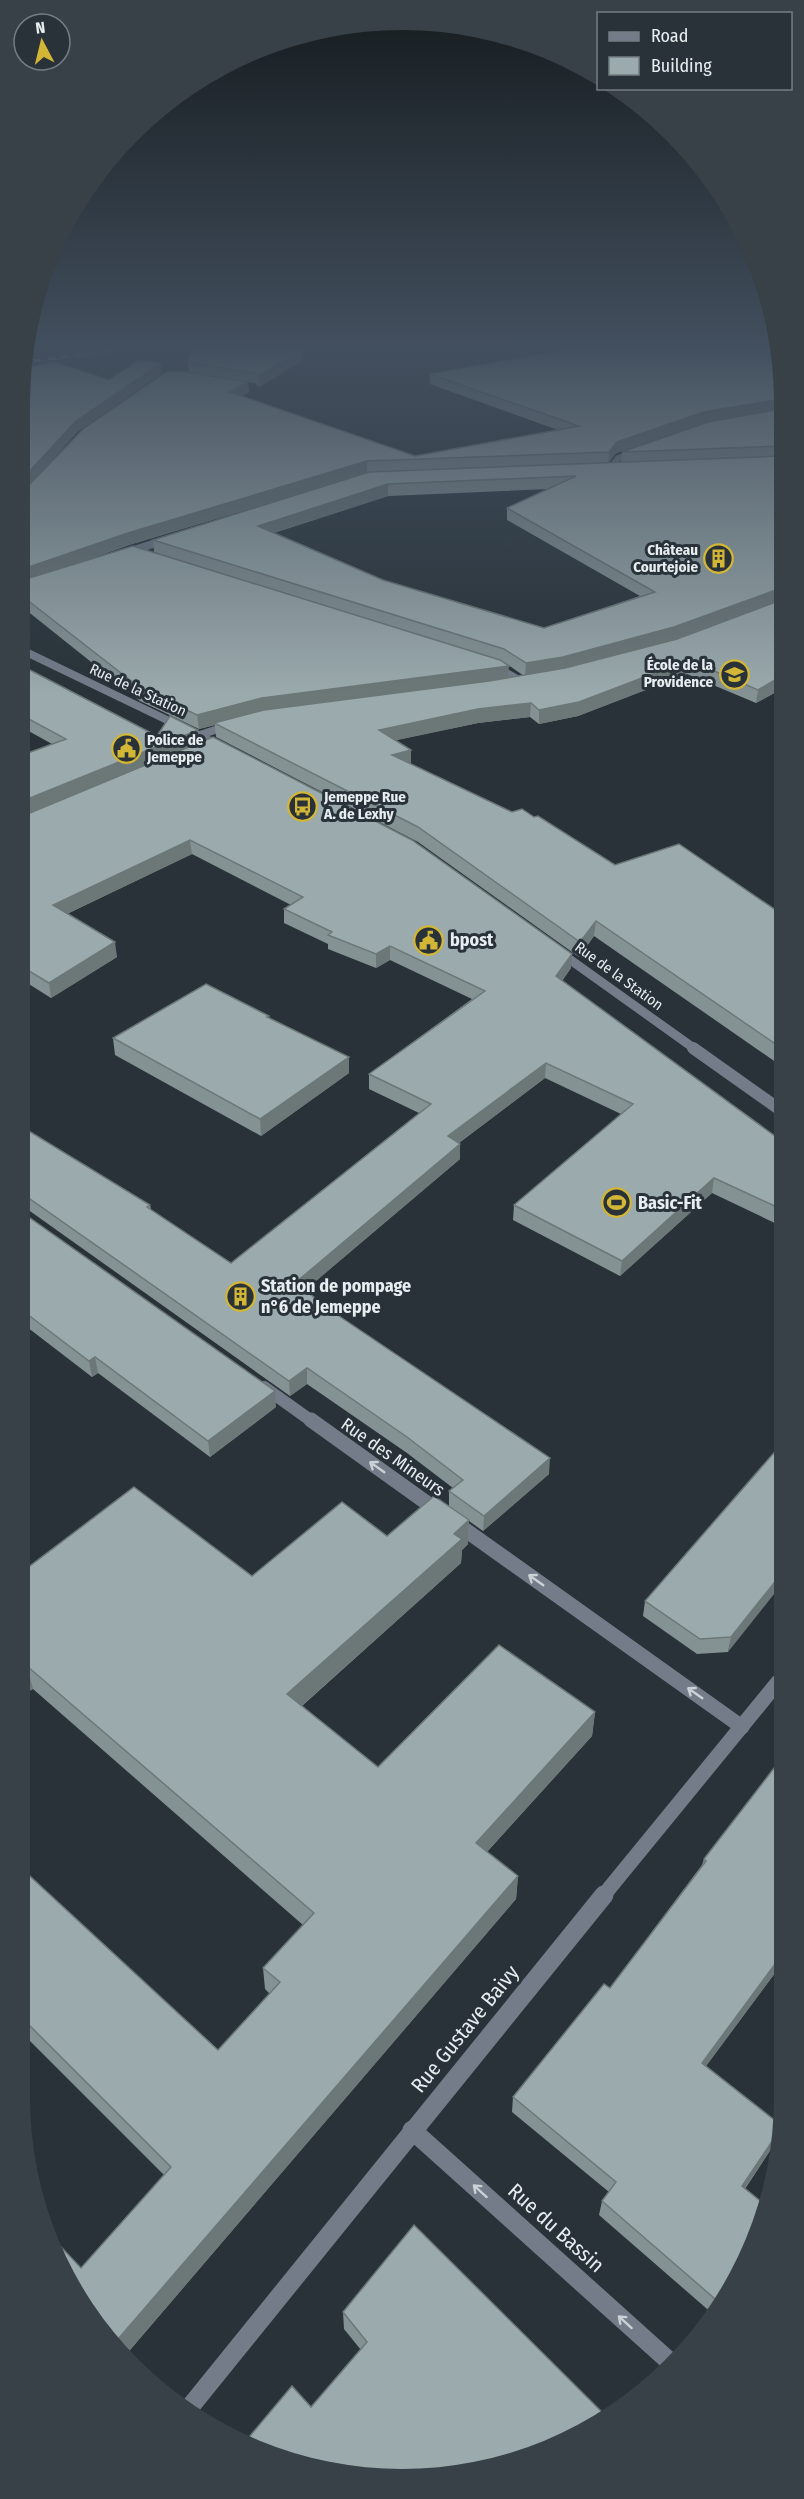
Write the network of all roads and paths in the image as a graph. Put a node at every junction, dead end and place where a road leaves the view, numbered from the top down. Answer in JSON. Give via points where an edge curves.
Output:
{"nodes":[{"id":1,"x":615,"y":462,"type":"edge"},
{"id":2,"x":611,"y":468,"type":"junction"},
{"id":3,"x":622,"y":468,"type":"edge"},
{"id":4,"x":599,"y":469,"type":"edge"},
{"id":5,"x":177,"y":537,"type":"edge"},
{"id":6,"x":131,"y":551,"type":"junction"},
{"id":7,"x":121,"y":555,"type":"edge"},
{"id":8,"x":142,"y":555,"type":"edge"},
{"id":9,"x":30,"y":654,"type":"edge"},
{"id":10,"x":488,"y":664,"type":"edge"},
{"id":11,"x":535,"y":681,"type":"edge"},
{"id":12,"x":524,"y":683,"type":"junction"},
{"id":13,"x":513,"y":685,"type":"edge"},
{"id":14,"x":240,"y":723,"type":"edge"},
{"id":15,"x":200,"y":735,"type":"junction"},
{"id":16,"x":216,"y":743,"type":"junction"},
{"id":17,"x":205,"y":747,"type":"edge"},
{"id":18,"x":233,"y":752,"type":"edge"},
{"id":19,"x":550,"y":945,"type":"edge"},
{"id":20,"x":774,"y":1105,"type":"edge"},
{"id":21,"x":252,"y":1378,"type":"edge"},
{"id":22,"x":774,"y":1687,"type":"edge"},
{"id":23,"x":742,"y":1727,"type":"junction"},
{"id":24,"x":412,"y":2130,"type":"junction"},
{"id":25,"x":666,"y":2359,"type":"edge"},
{"id":26,"x":192,"y":2404,"type":"edge"}],
"edges":[{"from":1,"to":2,"type":"street"},
{"from":2,"to":3,"type":"street"},
{"from":2,"to":4,"type":"street"},
{"from":5,"to":6,"type":"street"},
{"from":6,"to":7,"type":"street"},
{"from":6,"to":8,"type":"street"},
{"from":9,"to":15,"type":"street","name":"Rue de la Station"},
{"from":10,"to":12,"type":"street"},
{"from":11,"to":12,"type":"street"},
{"from":12,"to":13,"type":"street"},
{"from":14,"to":15,"type":"street"},
{"from":15,"to":16,"type":"street","name":"Rue de la Station"},
{"from":16,"to":17,"type":"street"},
{"from":16,"to":18,"type":"street","name":"Rue de la Station"},
{"from":19,"to":20,"type":"street","name":"Rue de la Station"},
{"from":23,"to":21,"type":"street","name":"Rue des Mineurs","one_way":true},
{"from":22,"to":23,"type":"street","name":"Rue Gustave Baivy"},
{"from":23,"to":24,"type":"street","name":"Rue Gustave Baivy"},
{"from":25,"to":24,"type":"street","name":"Rue du Bassin","one_way":true},
{"from":24,"to":26,"type":"street","name":"Rue Gustave Baivy"}]}
